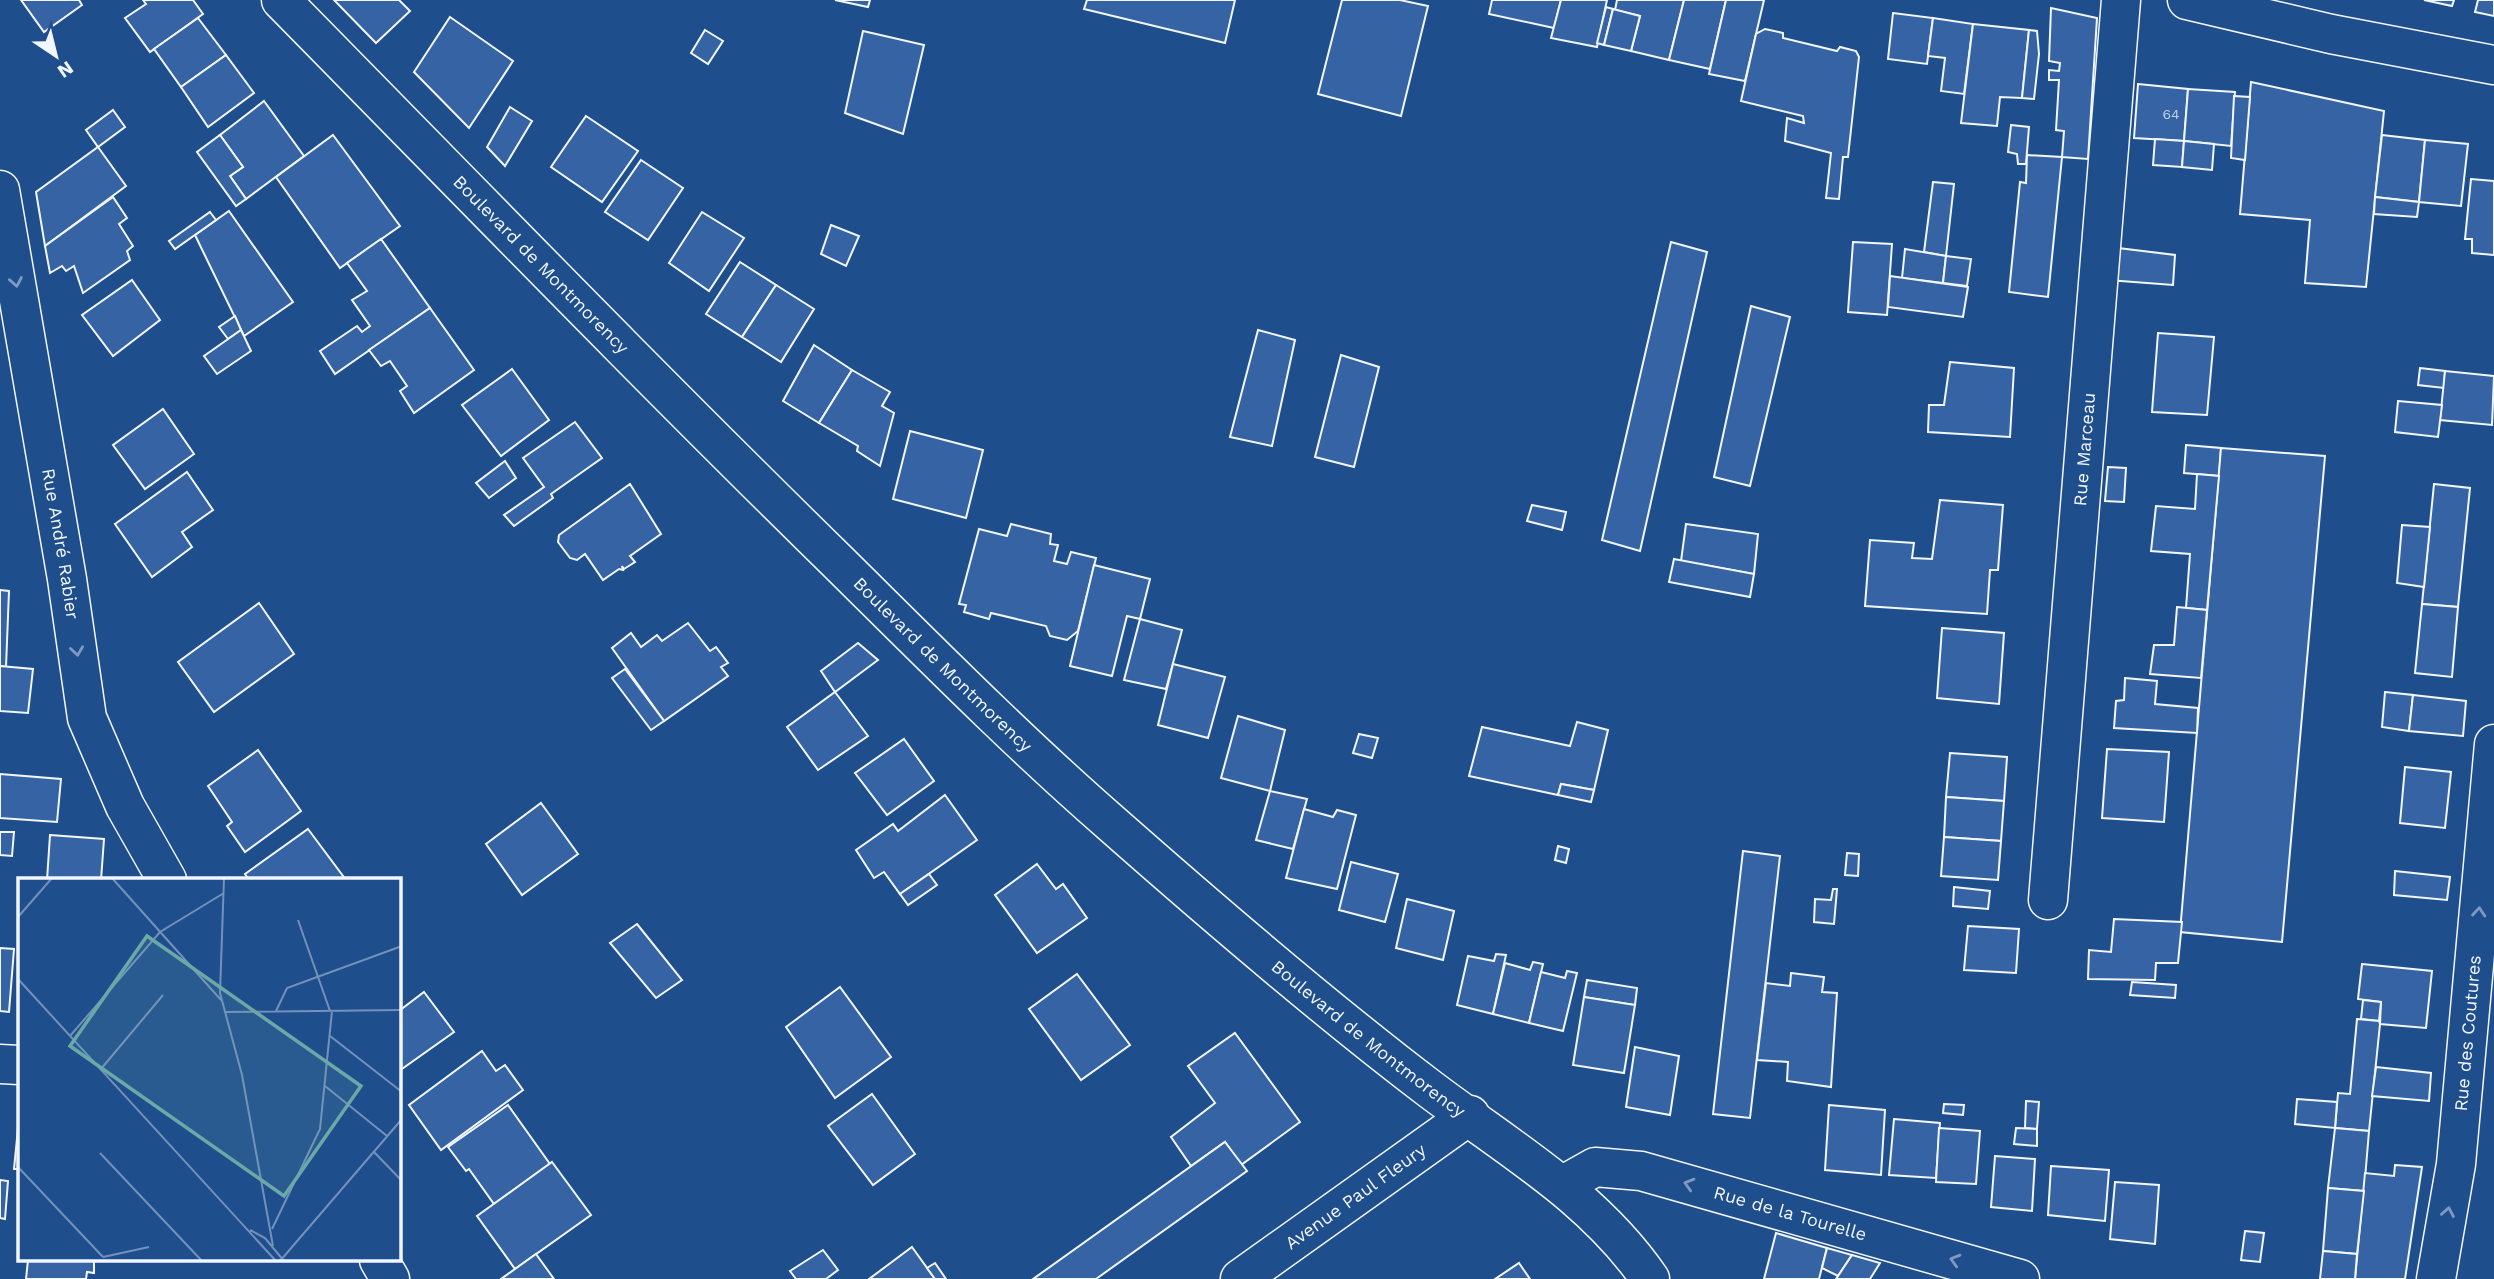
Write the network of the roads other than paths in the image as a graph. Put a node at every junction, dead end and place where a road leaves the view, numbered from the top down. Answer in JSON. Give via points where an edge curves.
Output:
{"nodes":[{"id":1,"x":281,"y":0,"type":"edge"},
{"id":2,"x":2121,"y":0,"type":"edge"},
{"id":3,"x":2187,"y":0,"type":"edge"},
{"id":4,"x":2494,"y":65,"type":"edge"},
{"id":5,"x":0,"y":190,"type":"edge"},
{"id":6,"x":2494,"y":744,"type":"edge"},
{"id":7,"x":166,"y":878,"type":"edge"},
{"id":8,"x":2048,"y":900,"type":"dead end"},
{"id":9,"x":0,"y":1064,"type":"edge"},
{"id":10,"x":18,"y":1065,"type":"edge"},
{"id":11,"x":1470,"y":1115,"type":"junction"},
{"id":12,"x":1563,"y":1185,"type":"junction"},
{"id":13,"x":380,"y":1262,"type":"edge"},
{"id":14,"x":390,"y":1279,"type":"edge"},
{"id":15,"x":1240,"y":1279,"type":"edge"},
{"id":16,"x":1650,"y":1279,"type":"edge"},
{"id":17,"x":2020,"y":1279,"type":"edge"},
{"id":18,"x":2437,"y":1279,"type":"edge"}],
"edges":[{"from":1,"to":11,"type":"street","name":"Boulevard de Montmorency","via":[[758,484],[992,714],[1109,822],[1248,940],[1432,1090]]},
{"from":2,"to":8,"type":"street","name":"Rue Marceau"},
{"from":3,"to":4,"type":"street"},
{"from":5,"to":7,"type":"street","name":"Rue André Rabier","one_way":true,"via":[[87,718],[125,806]]},
{"from":18,"to":6,"type":"street","name":"Rue des Coutures","one_way":true,"via":[[2456,1164]]},
{"from":9,"to":10,"type":"street"},
{"from":11,"to":12,"type":"street","name":"Boulevard de Montmorency"},
{"from":11,"to":15,"type":"street","name":"Avenue Paul Fleury"},
{"from":12,"to":16,"type":"street","name":"Boulevard de Montmorency","via":[[1612,1231]]},
{"from":17,"to":12,"type":"street","name":"Rue de la Tourelle","one_way":true,"via":[[1641,1171],[1595,1167]]},
{"from":13,"to":14,"type":"street"}]}
